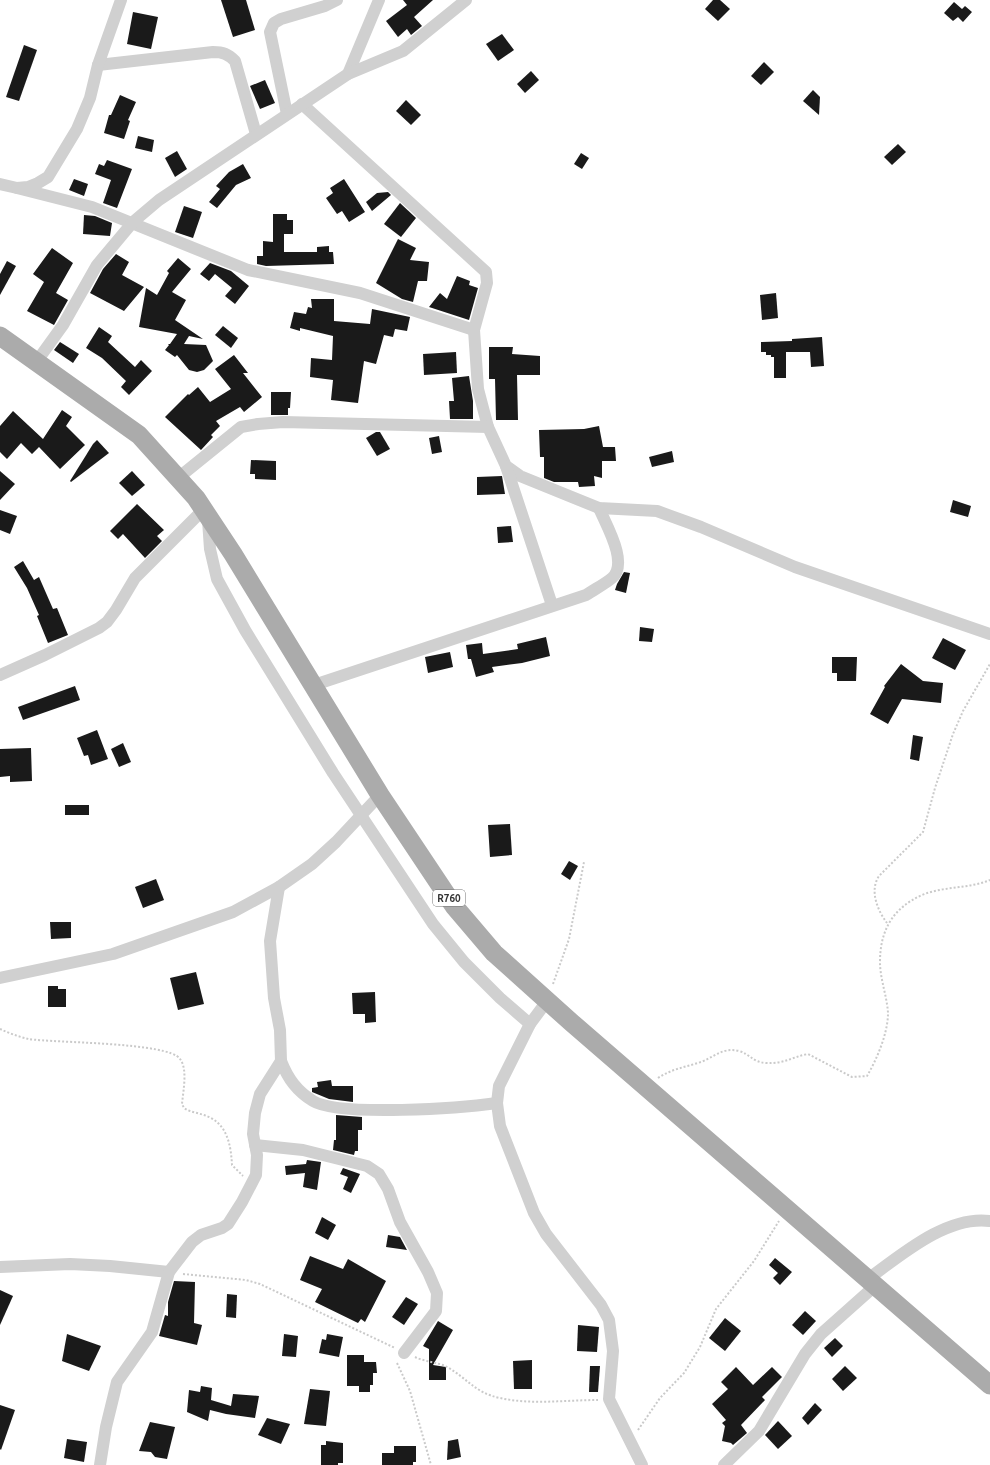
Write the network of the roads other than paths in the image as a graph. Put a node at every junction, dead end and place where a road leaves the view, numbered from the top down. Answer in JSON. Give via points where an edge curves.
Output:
{"nodes":[{"id":1,"x":337,"y":0,"type":"edge"},
{"id":2,"x":379,"y":0,"type":"edge"},
{"id":3,"x":466,"y":0,"type":"edge"},
{"id":4,"x":117,"y":3,"type":"edge"},
{"id":5,"x":98,"y":65,"type":"junction"},
{"id":6,"x":348,"y":74,"type":"junction"},
{"id":7,"x":302,"y":104,"type":"junction"},
{"id":8,"x":287,"y":114,"type":"junction"},
{"id":9,"x":256,"y":134,"type":"junction"},
{"id":10,"x":0,"y":184,"type":"edge"},
{"id":11,"x":17,"y":188,"type":"junction"},
{"id":12,"x":133,"y":222,"type":"junction"},
{"id":13,"x":474,"y":330,"type":"junction"},
{"id":14,"x":0,"y":336,"type":"edge"},
{"id":15,"x":37,"y":361,"type":"junction"},
{"id":16,"x":488,"y":427,"type":"junction"},
{"id":17,"x":506,"y":466,"type":"junction"},
{"id":18,"x":178,"y":478,"type":"junction"},
{"id":19,"x":599,"y":508,"type":"junction"},
{"id":20,"x":206,"y":514,"type":"junction"},
{"id":21,"x":552,"y":605,"type":"junction"},
{"id":22,"x":989,"y":631,"type":"edge"},
{"id":23,"x":0,"y":675,"type":"edge"},
{"id":24,"x":314,"y":684,"type":"junction"},
{"id":25,"x":380,"y":795,"type":"junction"},
{"id":26,"x":360,"y":816,"type":"junction"},
{"id":27,"x":279,"y":887,"type":"junction"},
{"id":28,"x":0,"y":978,"type":"edge"},
{"id":29,"x":547,"y":1001,"type":"junction"},
{"id":30,"x":530,"y":1024,"type":"junction"},
{"id":31,"x":281,"y":1061,"type":"junction"},
{"id":32,"x":497,"y":1103,"type":"junction"},
{"id":33,"x":255,"y":1145,"type":"junction"},
{"id":34,"x":990,"y":1221,"type":"edge"},
{"id":35,"x":0,"y":1267,"type":"edge"},
{"id":36,"x":169,"y":1272,"type":"junction"},
{"id":37,"x":872,"y":1282,"type":"junction"},
{"id":38,"x":400,"y":1356,"type":"road end"},
{"id":39,"x":990,"y":1384,"type":"edge"},
{"id":40,"x":100,"y":1465,"type":"edge"},
{"id":41,"x":642,"y":1465,"type":"edge"},
{"id":42,"x":724,"y":1465,"type":"edge"}],
"edges":[{"from":1,"to":8,"type":"street","via":[[325,6],[281,18],[274,23],[270,32]]},
{"from":2,"to":6,"type":"street"},
{"from":3,"to":6,"type":"street","via":[[403,51]]},
{"from":4,"to":5,"type":"street"},
{"from":5,"to":9,"type":"street","via":[[213,52],[230,55],[235,61]]},
{"from":5,"to":11,"type":"street","via":[[90,98],[77,129],[48,176],[38,183]]},
{"from":6,"to":7,"type":"street"},
{"from":7,"to":8,"type":"street"},
{"from":7,"to":13,"type":"street","via":[[484,270],[487,283]]},
{"from":8,"to":9,"type":"street"},
{"from":9,"to":12,"type":"street","via":[[159,200]]},
{"from":10,"to":11,"type":"street"},
{"from":11,"to":12,"type":"street","via":[[92,207]]},
{"from":12,"to":13,"type":"street","via":[[248,270],[360,293]]},
{"from":12,"to":15,"type":"street","via":[[97,265],[64,325]]},
{"from":13,"to":16,"type":"street","via":[[478,389]]},
{"from":14,"to":15,"type":"main road","number":"R760"},
{"from":15,"to":18,"type":"main road","number":"R760","via":[[139,435]]},
{"from":16,"to":17,"type":"street"},
{"from":16,"to":18,"type":"street","via":[[283,422],[258,424],[241,427]]},
{"from":17,"to":19,"type":"street","via":[[520,476]]},
{"from":17,"to":21,"type":"street"},
{"from":18,"to":20,"type":"main road","number":"R760"},
{"from":19,"to":21,"type":"street","via":[[618,555],[619,567],[613,577],[586,595]]},
{"from":19,"to":22,"type":"street","via":[[657,511],[701,526],[795,567]]},
{"from":20,"to":23,"type":"street","via":[[135,578],[116,610],[103,625],[52,652]]},
{"from":20,"to":24,"type":"main road","number":"R760"},
{"from":20,"to":26,"type":"street","via":[[217,579],[245,630]]},
{"from":21,"to":24,"type":"street"},
{"from":24,"to":25,"type":"main road","number":"R760"},
{"from":25,"to":26,"type":"street"},
{"from":25,"to":29,"type":"main road","number":"R760","via":[[454,906],[494,953]]},
{"from":26,"to":27,"type":"street","via":[[312,864]]},
{"from":26,"to":30,"type":"street","via":[[433,924],[464,962]]},
{"from":27,"to":28,"type":"street","via":[[233,912],[113,954]]},
{"from":27,"to":31,"type":"street","via":[[270,941]]},
{"from":29,"to":30,"type":"street"},
{"from":29,"to":37,"type":"main road","number":"R760"},
{"from":30,"to":32,"type":"street","via":[[499,1086]]},
{"from":31,"to":32,"type":"street","via":[[296,1089],[314,1102],[344,1109],[413,1109]]},
{"from":31,"to":33,"type":"street","via":[[260,1094],[255,1113]]},
{"from":32,"to":41,"type":"street","via":[[500,1126],[534,1213],[546,1234],[600,1304],[609,1320],[613,1351],[609,1399]]},
{"from":33,"to":36,"type":"street","via":[[257,1166],[251,1185],[228,1224],[201,1235],[192,1242]]},
{"from":33,"to":38,"type":"street","via":[[303,1150],[367,1166],[379,1174],[388,1189],[400,1222],[437,1293],[436,1311]]},
{"from":34,"to":37,"type":"street","via":[[980,1219],[944,1229]]},
{"from":35,"to":36,"type":"street","via":[[70,1264]]},
{"from":36,"to":40,"type":"street","via":[[152,1332],[117,1382]]},
{"from":37,"to":39,"type":"main road","number":"R760"},
{"from":37,"to":42,"type":"street","via":[[821,1334],[797,1367],[759,1431]]}]}
